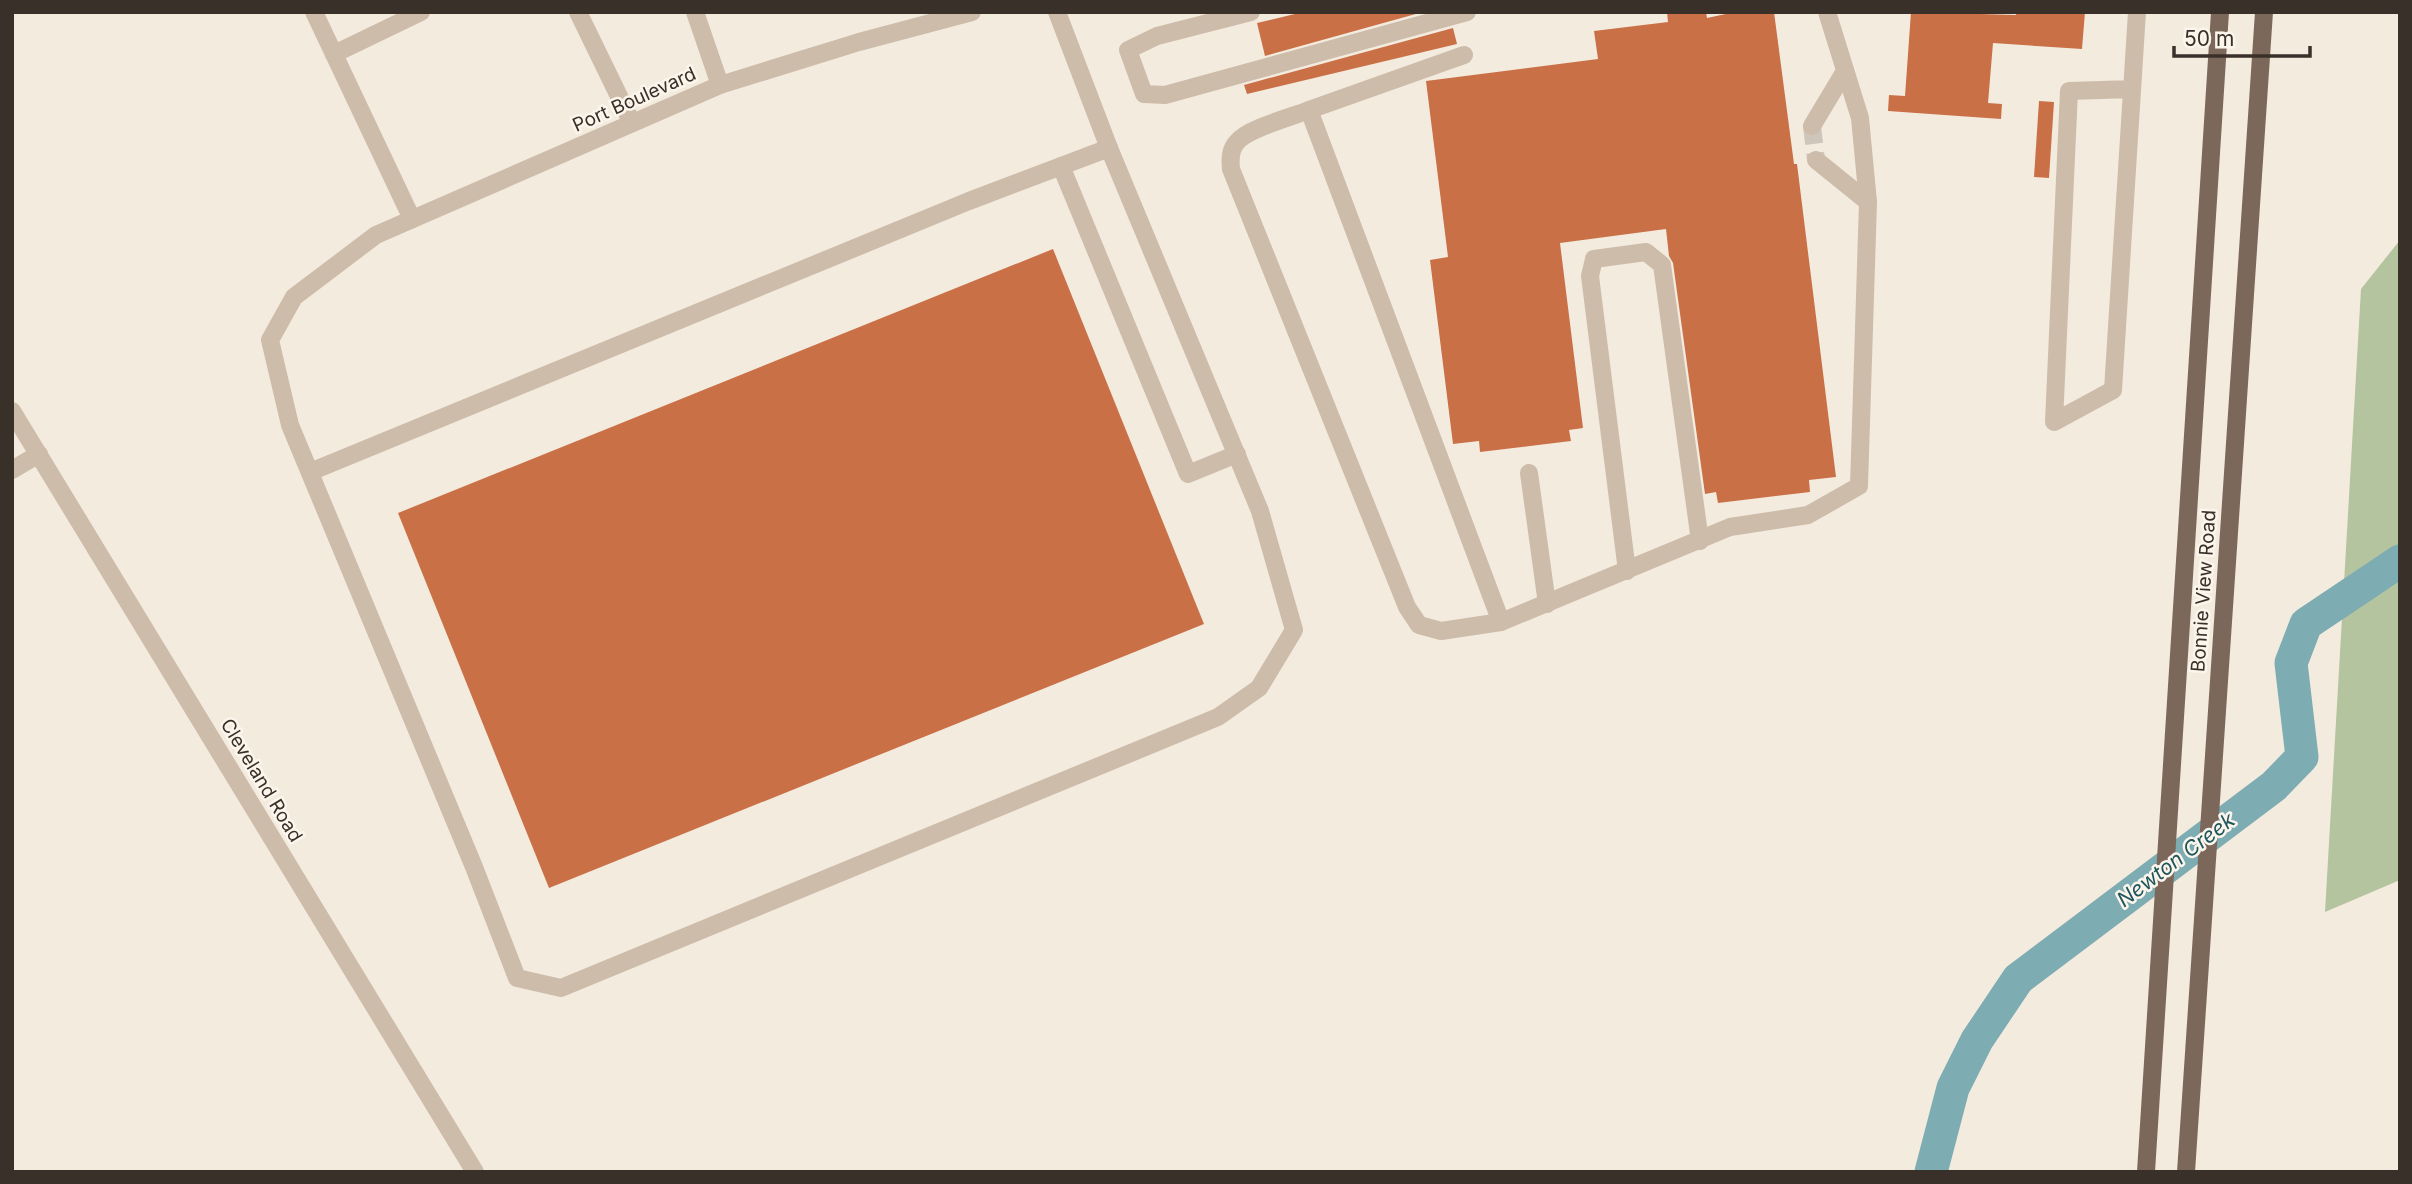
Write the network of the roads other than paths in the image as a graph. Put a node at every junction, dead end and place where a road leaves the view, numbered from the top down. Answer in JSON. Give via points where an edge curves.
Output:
{"nodes":[{"id":1,"x":314,"y":12,"type":"edge"},
{"id":2,"x":421,"y":12,"type":"edge"},
{"id":3,"x":578,"y":12,"type":"edge"},
{"id":4,"x":695,"y":12,"type":"edge"},
{"id":5,"x":972,"y":12,"type":"edge"},
{"id":6,"x":1057,"y":12,"type":"edge"},
{"id":7,"x":1251,"y":12,"type":"edge"},
{"id":8,"x":1467,"y":12,"type":"edge"},
{"id":9,"x":1826,"y":12,"type":"edge"},
{"id":10,"x":2137,"y":12,"type":"edge"},
{"id":11,"x":2220,"y":12,"type":"edge"},
{"id":12,"x":2264,"y":12,"type":"edge"},
{"id":13,"x":334,"y":54,"type":"junction"},
{"id":14,"x":1464,"y":55,"type":"dead end"},
{"id":15,"x":1845,"y":71,"type":"junction"},
{"id":16,"x":720,"y":85,"type":"junction"},
{"id":17,"x":2132,"y":89,"type":"junction"},
{"id":18,"x":1309,"y":110,"type":"junction"},
{"id":19,"x":632,"y":123,"type":"junction"},
{"id":20,"x":1812,"y":126,"type":"tunnel mouth"},
{"id":21,"x":1109,"y":148,"type":"junction"},
{"id":22,"x":1816,"y":160,"type":"tunnel mouth"},
{"id":23,"x":1061,"y":166,"type":"junction"},
{"id":24,"x":1868,"y":202,"type":"junction"},
{"id":25,"x":412,"y":219,"type":"junction"},
{"id":26,"x":12,"y":411,"type":"edge"},
{"id":27,"x":39,"y":454,"type":"junction"},
{"id":28,"x":1237,"y":454,"type":"junction"},
{"id":29,"x":12,"y":470,"type":"edge"},
{"id":30,"x":310,"y":472,"type":"junction"},
{"id":31,"x":1529,"y":473,"type":"dead end"},
{"id":32,"x":1700,"y":541,"type":"junction"},
{"id":33,"x":1627,"y":571,"type":"junction"},
{"id":34,"x":1547,"y":604,"type":"junction"},
{"id":35,"x":1501,"y":622,"type":"junction"},
{"id":36,"x":475,"y":1172,"type":"edge"},
{"id":37,"x":2146,"y":1172,"type":"edge"},
{"id":38,"x":2186,"y":1172,"type":"edge"}],
"edges":[{"from":1,"to":13,"type":"street"},
{"from":2,"to":13,"type":"street"},
{"from":3,"to":19,"type":"street"},
{"from":4,"to":16,"type":"street"},
{"from":5,"to":16,"type":"street","name":"Port Boulevard"},
{"from":6,"to":21,"type":"street"},
{"from":7,"to":8,"type":"street","via":[[1157,36],[1128,50],[1143,94],[1165,95]]},
{"from":9,"to":15,"type":"street"},
{"from":10,"to":17,"type":"street"},
{"from":11,"to":37,"type":"main road","name":"Bonnie View Road"},
{"from":12,"to":38,"type":"main road","name":"Bonnie View Road"},
{"from":13,"to":25,"type":"street"},
{"from":14,"to":18,"type":"street"},
{"from":15,"to":20,"type":"street"},
{"from":15,"to":24,"type":"street","via":[[1860,118]]},
{"from":16,"to":19,"type":"street","name":"Port Boulevard"},
{"from":17,"to":17,"type":"street","via":[[2113,390],[2054,422],[2069,91]]},
{"from":18,"to":35,"type":"street"},
{"from":18,"to":35,"type":"street","via":[[1245,135],[1230,156],[1231,169],[1407,607],[1419,625],[1441,631]]},
{"from":19,"to":25,"type":"street","name":"Port Boulevard"},
{"from":21,"to":23,"type":"street"},
{"from":21,"to":28,"type":"street"},
{"from":22,"to":24,"type":"street"},
{"from":23,"to":28,"type":"street","via":[[1188,474]]},
{"from":23,"to":30,"type":"street"},
{"from":24,"to":32,"type":"street","via":[[1859,486],[1808,515],[1730,527]]},
{"from":25,"to":30,"type":"street","name":"Port Boulevard","via":[[376,235],[294,297],[270,340],[290,425]]},
{"from":26,"to":27,"type":"street","name":"Cleveland Road"},
{"from":27,"to":29,"type":"street"},
{"from":27,"to":36,"type":"street","name":"Cleveland Road"},
{"from":28,"to":30,"type":"street","name":"Port Boulevard","via":[[1260,511],[1294,630],[1258,688],[1218,717],[561,988],[517,978]]},
{"from":31,"to":34,"type":"street"},
{"from":32,"to":33,"type":"street"},
{"from":32,"to":33,"type":"street","via":[[1662,265],[1646,252],[1594,259],[1590,276]]},
{"from":33,"to":34,"type":"street"},
{"from":34,"to":35,"type":"street"}]}
